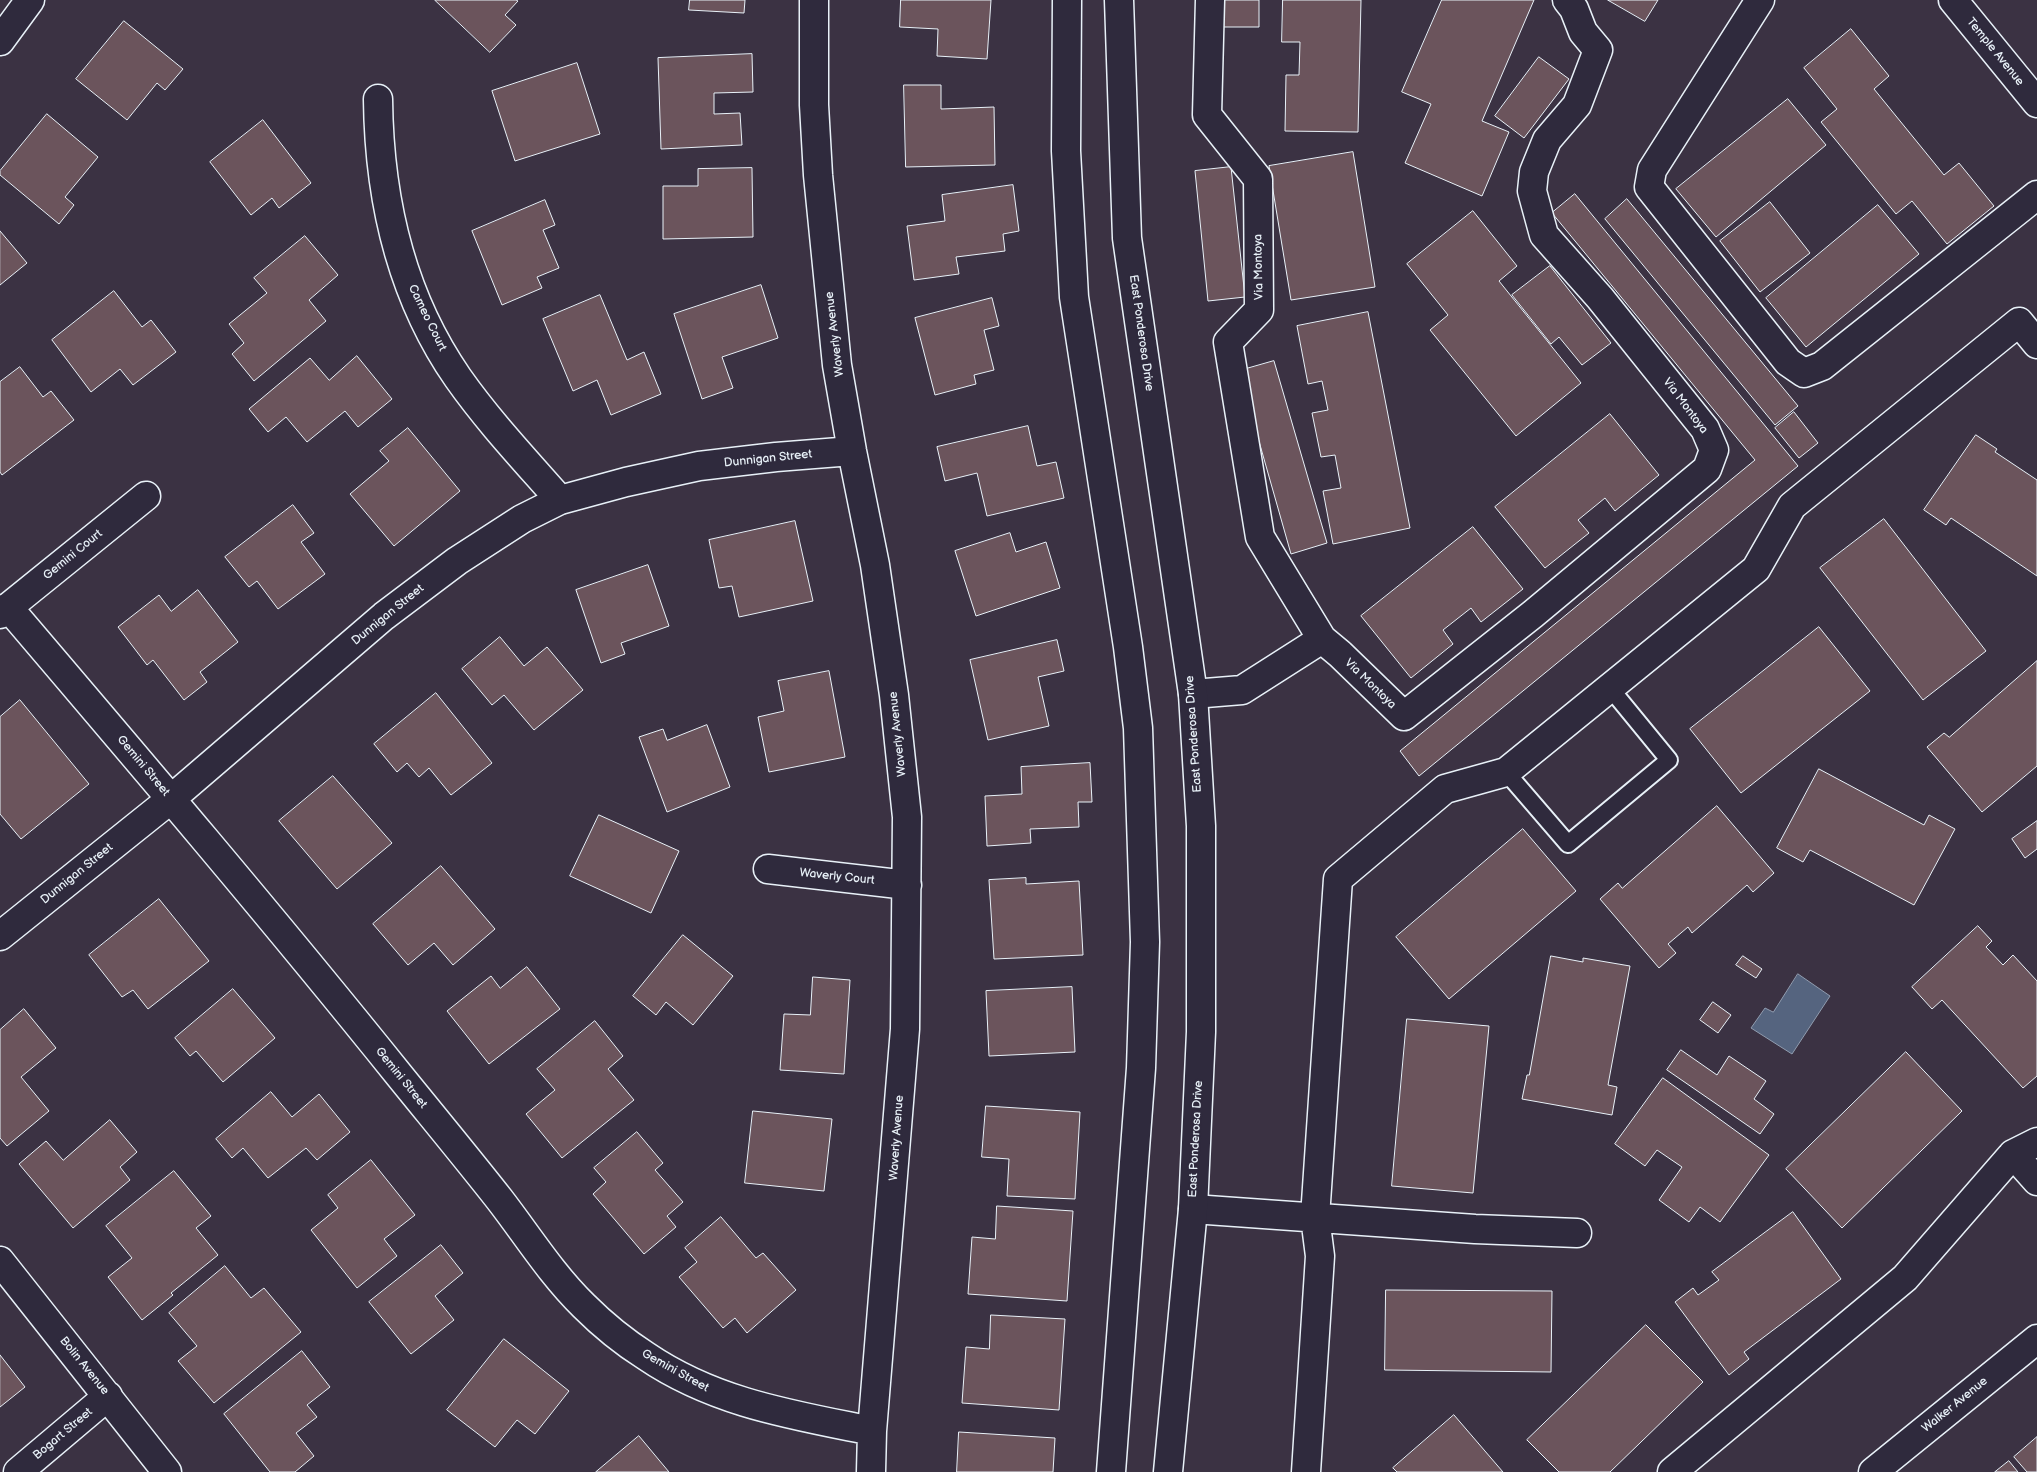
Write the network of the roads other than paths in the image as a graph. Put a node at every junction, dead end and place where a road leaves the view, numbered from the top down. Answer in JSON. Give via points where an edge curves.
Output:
{"nodes":[{"id":1,"x":30,"y":0,"type":"edge"},
{"id":2,"x":814,"y":0,"type":"edge"},
{"id":3,"x":1067,"y":0,"type":"edge"},
{"id":4,"x":1119,"y":0,"type":"edge"},
{"id":5,"x":1210,"y":0,"type":"edge"},
{"id":6,"x":1567,"y":0,"type":"edge"},
{"id":7,"x":1760,"y":0,"type":"edge"},
{"id":8,"x":1953,"y":0,"type":"edge"},
{"id":9,"x":0,"y":41,"type":"edge"},
{"id":10,"x":378,"y":99,"type":"dead end"},
{"id":11,"x":2037,"y":103,"type":"edge"},
{"id":12,"x":2037,"y":195,"type":"edge"},
{"id":13,"x":2037,"y":344,"type":"edge"},
{"id":14,"x":852,"y":451,"type":"junction"},
{"id":15,"x":146,"y":496,"type":"dead end"},
{"id":16,"x":560,"y":500,"type":"junction"},
{"id":17,"x":4,"y":610,"type":"edge"},
{"id":18,"x":1322,"y":639,"type":"junction"},
{"id":19,"x":1610,"y":688,"type":"junction"},
{"id":20,"x":1193,"y":694,"type":"junction"},
{"id":21,"x":1506,"y":772,"type":"junction"},
{"id":22,"x":171,"y":799,"type":"junction"},
{"id":23,"x":768,"y":869,"type":"dead end"},
{"id":24,"x":907,"y":885,"type":"junction"},
{"id":25,"x":0,"y":936,"type":"edge"},
{"id":26,"x":2025,"y":1148,"type":"edge"},
{"id":27,"x":2037,"y":1180,"type":"edge"},
{"id":28,"x":1193,"y":1209,"type":"junction"},
{"id":29,"x":1315,"y":1217,"type":"junction"},
{"id":30,"x":1577,"y":1232,"type":"dead end"},
{"id":31,"x":0,"y":1261,"type":"edge"},
{"id":32,"x":2037,"y":1339,"type":"edge"},
{"id":33,"x":108,"y":1396,"type":"junction"},
{"id":34,"x":872,"y":1431,"type":"junction"},
{"id":35,"x":18,"y":1472,"type":"edge"},
{"id":36,"x":166,"y":1472,"type":"edge"},
{"id":37,"x":871,"y":1472,"type":"edge"},
{"id":38,"x":1111,"y":1472,"type":"edge"},
{"id":39,"x":1168,"y":1472,"type":"edge"},
{"id":40,"x":1306,"y":1472,"type":"edge"},
{"id":41,"x":1672,"y":1472,"type":"edge"},
{"id":42,"x":1873,"y":1472,"type":"edge"}],
"edges":[{"from":1,"to":9,"type":"street"},
{"from":2,"to":14,"type":"street","name":"Waverly Avenue","via":[[818,176],[837,365]]},
{"from":3,"to":38,"type":"street","via":[[1066,151],[1074,297],[1138,728],[1145,932],[1141,1068]]},
{"from":4,"to":20,"type":"street","name":"East Ponderosa Drive","via":[[1127,238]]},
{"from":5,"to":18,"type":"street","name":"Via Montoya","via":[[1207,115],[1258,179],[1259,310],[1228,342],[1260,537]]},
{"from":6,"to":18,"type":"street","name":"Via Montoya","via":[[1583,32],[1598,50],[1577,105],[1547,140],[1534,172],[1532,191],[1544,235],[1600,298],[1705,429],[1714,450],[1707,469],[1404,716]]},
{"from":7,"to":12,"type":"street","via":[[1652,170],[1648,187],[1793,366],[1804,373],[1822,366]]},
{"from":8,"to":11,"type":"street","name":"Temple Avenue"},
{"from":10,"to":16,"type":"street","name":"Cameo Court","via":[[383,186],[394,236],[431,332],[487,417]]},
{"from":13,"to":19,"type":"street","via":[[2019,322],[1792,506],[1756,569]]},
{"from":14,"to":16,"type":"street","name":"Dunnigan Street","via":[[699,466]]},
{"from":14,"to":24,"type":"street","name":"Waverly Avenue","via":[[874,564],[894,695],[907,817]]},
{"from":15,"to":17,"type":"street","name":"Gemini Court"},
{"from":16,"to":22,"type":"street","name":"Dunnigan Street","via":[[522,519],[456,561],[384,616]]},
{"from":17,"to":22,"type":"street","name":"Gemini Street"},
{"from":18,"to":20,"type":"street","via":[[1242,690]]},
{"from":19,"to":21,"type":"street"},
{"from":19,"to":21,"type":"lane","via":[[1669,760],[1568,844]]},
{"from":20,"to":28,"type":"street","name":"East Ponderosa Drive","via":[[1201,826],[1201,1002]]},
{"from":21,"to":29,"type":"street","via":[[1445,789],[1338,879]]},
{"from":22,"to":25,"type":"street","name":"Dunnigan Street"},
{"from":22,"to":34,"type":"street","name":"Gemini Street","via":[[392,1065],[582,1305],[648,1358],[724,1396],[761,1408]]},
{"from":23,"to":24,"type":"street","name":"Waverly Court"},
{"from":24,"to":34,"type":"street","name":"Waverly Avenue","via":[[905,1029]]},
{"from":26,"to":27,"type":"street"},
{"from":26,"to":41,"type":"street","via":[[1905,1278]]},
{"from":28,"to":29,"type":"street"},
{"from":28,"to":39,"type":"street","name":"East Ponderosa Drive"},
{"from":29,"to":30,"type":"street","via":[[1475,1229]]},
{"from":29,"to":40,"type":"street","via":[[1320,1256]]},
{"from":31,"to":33,"type":"street","name":"Bolin Avenue"},
{"from":32,"to":42,"type":"street","name":"Walker Avenue"},
{"from":33,"to":35,"type":"street","name":"Bogart Street"},
{"from":33,"to":36,"type":"street","name":"Bolin Avenue"},
{"from":34,"to":37,"type":"street","name":"Waverly Avenue"}]}
